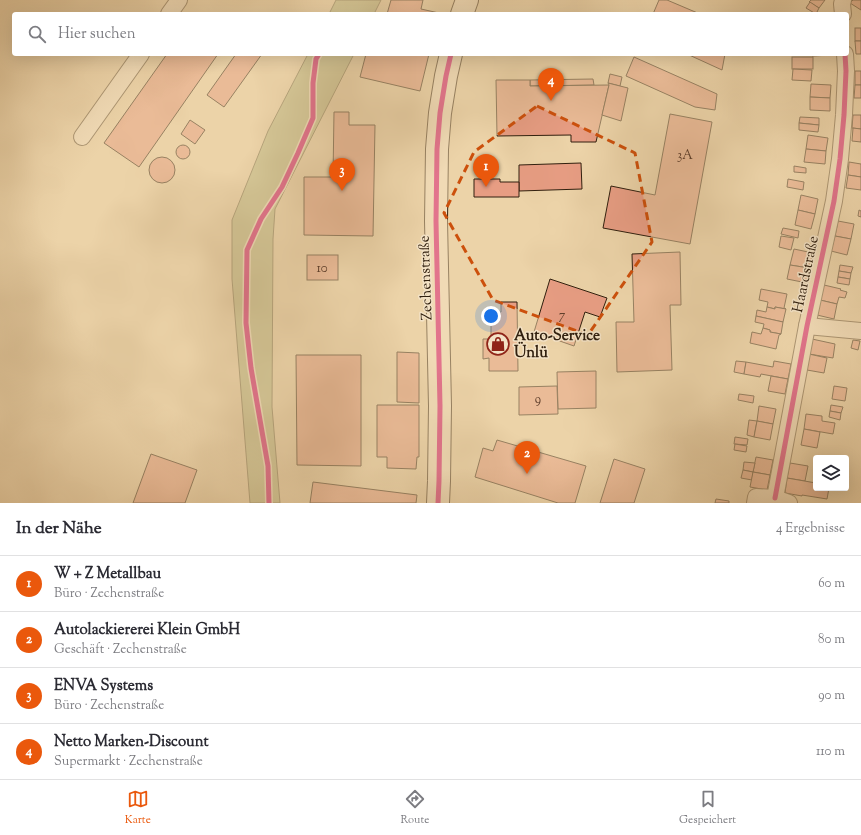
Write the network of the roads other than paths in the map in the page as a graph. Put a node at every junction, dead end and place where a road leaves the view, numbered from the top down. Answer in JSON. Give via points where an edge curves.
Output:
{"nodes":[{"id":1,"x":179,"y":0,"type":"edge"},
{"id":2,"x":468,"y":0,"type":"edge"},
{"id":3,"x":842,"y":0,"type":"edge"},
{"id":4,"x":170,"y":12,"type":"edge"},
{"id":5,"x":463,"y":12,"type":"edge"},
{"id":6,"x":843,"y":12,"type":"edge"},
{"id":7,"x":140,"y":56,"type":"edge"},
{"id":8,"x":451,"y":56,"type":"edge"},
{"id":9,"x":846,"y":56,"type":"edge"},
{"id":10,"x":82,"y":137,"type":"dead end"},
{"id":11,"x":807,"y":326,"type":"junction"},
{"id":12,"x":861,"y":331,"type":"edge"},
{"id":13,"x":782,"y":500,"type":"edge"},
{"id":14,"x":438,"y":503,"type":"edge"},
{"id":15,"x":755,"y":503,"type":"edge"}],
"edges":[{"from":1,"to":4,"type":"street"},
{"from":2,"to":5,"type":"street"},
{"from":3,"to":6,"type":"street"},
{"from":7,"to":10,"type":"street"},
{"from":8,"to":14,"type":"street","name":"Zechenstraße","via":[[440,112],[437,149],[440,406]]},
{"from":9,"to":11,"type":"street","name":"Haardstraße","via":[[840,159],[834,201]]},
{"from":11,"to":12,"type":"street"},
{"from":11,"to":13,"type":"street","name":"Haardstraße"},
{"from":13,"to":15,"type":"street","name":"Haardstraße","via":[[756,497]]}]}
